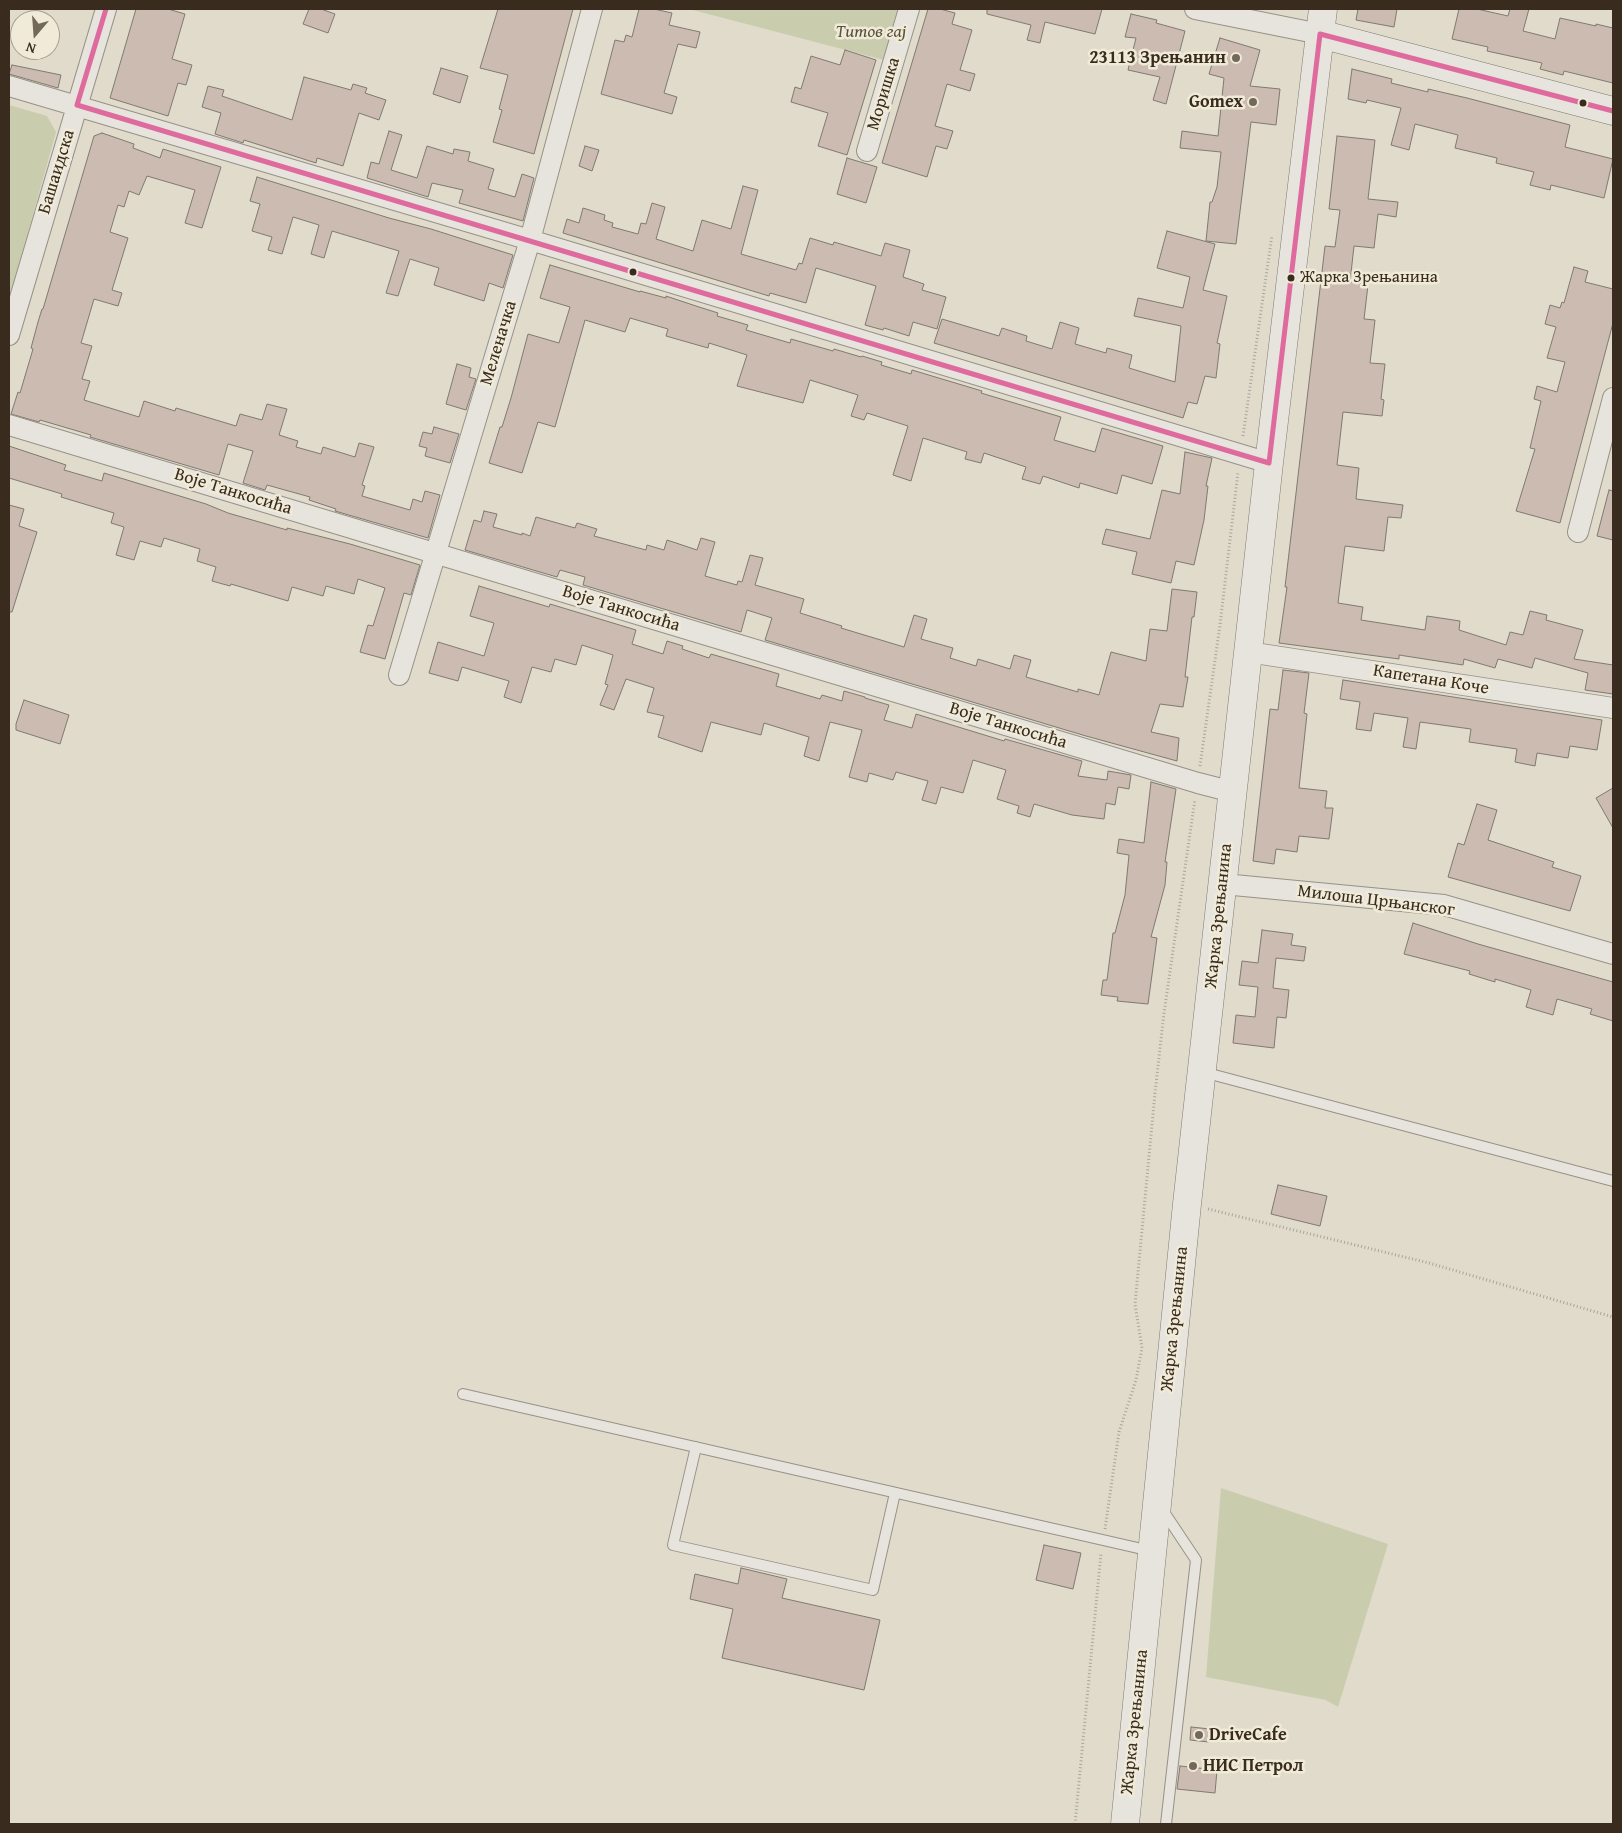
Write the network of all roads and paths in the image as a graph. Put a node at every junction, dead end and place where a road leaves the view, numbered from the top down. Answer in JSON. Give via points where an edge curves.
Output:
{"nodes":[{"id":1,"x":106,"y":9,"type":"edge"},
{"id":2,"x":592,"y":9,"type":"edge"},
{"id":3,"x":909,"y":9,"type":"edge"},
{"id":4,"x":1195,"y":9,"type":"edge"},
{"id":5,"x":1322,"y":21,"type":"edge"},
{"id":6,"x":9,"y":86,"type":"edge"},
{"id":7,"x":77,"y":105,"type":"junction"},
{"id":8,"x":1613,"y":111,"type":"edge"},
{"id":9,"x":867,"y":151,"type":"dead end"},
{"id":10,"x":1273,"y":228,"type":"dead end"},
{"id":11,"x":530,"y":240,"type":"junction"},
{"id":12,"x":9,"y":335,"type":"edge"},
{"id":13,"x":1613,"y":398,"type":"edge"},
{"id":14,"x":9,"y":425,"type":"edge"},
{"id":15,"x":1240,"y":454,"type":"junction"},
{"id":16,"x":1269,"y":463,"type":"junction"},
{"id":17,"x":1578,"y":532,"type":"dead end"},
{"id":18,"x":436,"y":553,"type":"junction"},
{"id":19,"x":1248,"y":652,"type":"junction"},
{"id":20,"x":399,"y":676,"type":"dead end"},
{"id":21,"x":1613,"y":708,"type":"edge"},
{"id":22,"x":1198,"y":783,"type":"junction"},
{"id":23,"x":1232,"y":792,"type":"junction"},
{"id":24,"x":1222,"y":884,"type":"junction"},
{"id":25,"x":1613,"y":954,"type":"edge"},
{"id":26,"x":1202,"y":1072,"type":"junction"},
{"id":27,"x":1613,"y":1181,"type":"edge"},
{"id":28,"x":1187,"y":1204,"type":"junction"},
{"id":29,"x":1613,"y":1317,"type":"edge"},
{"id":30,"x":463,"y":1394,"type":"dead end"},
{"id":31,"x":696,"y":1447,"type":"junction"},
{"id":32,"x":895,"y":1493,"type":"junction"},
{"id":33,"x":1157,"y":1501,"type":"junction"},
{"id":34,"x":1103,"y":1540,"type":"junction"},
{"id":35,"x":1152,"y":1551,"type":"junction"},
{"id":36,"x":1075,"y":1824,"type":"edge"},
{"id":37,"x":1124,"y":1824,"type":"edge"},
{"id":38,"x":1166,"y":1824,"type":"edge"}],
"edges":[{"from":1,"to":7,"type":"street","name":"Башаидска"},
{"from":2,"to":11,"type":"street","name":"Меленачка"},
{"from":3,"to":9,"type":"street","name":"Моришка"},
{"from":4,"to":5,"type":"street"},
{"from":5,"to":8,"type":"main road"},
{"from":5,"to":16,"type":"main road","name":"Жарка Зрењанина"},
{"from":6,"to":7,"type":"street"},
{"from":7,"to":11,"type":"street"},
{"from":7,"to":12,"type":"street","name":"Башаидска"},
{"from":10,"to":15,"type":"path"},
{"from":11,"to":15,"type":"street"},
{"from":11,"to":18,"type":"street","name":"Меленачка"},
{"from":13,"to":17,"type":"street"},
{"from":14,"to":18,"type":"street","name":"Воје Танкосића"},
{"from":15,"to":16,"type":"street"},
{"from":15,"to":22,"type":"path"},
{"from":16,"to":19,"type":"main road","name":"Жарка Зрењанина"},
{"from":18,"to":20,"type":"street","name":"Меленачка"},
{"from":18,"to":22,"type":"street","name":"Воје Танкосића"},
{"from":19,"to":21,"type":"street","name":"Капетана Коче"},
{"from":19,"to":23,"type":"main road","name":"Жарка Зрењанина"},
{"from":22,"to":23,"type":"street","name":"Воје Танкосића"},
{"from":22,"to":34,"type":"path","via":[[1155,1093],[1135,1304],[1142,1348],[1136,1380],[1118,1432]]},
{"from":23,"to":24,"type":"main road","name":"Жарка Зрењанина"},
{"from":24,"to":25,"type":"street","name":"Милоша Црњанског","via":[[1444,906]]},
{"from":24,"to":26,"type":"main road","name":"Жарка Зрењанина"},
{"from":26,"to":27,"type":"lane"},
{"from":26,"to":28,"type":"main road","name":"Жарка Зрењанина"},
{"from":28,"to":29,"type":"path","via":[[1429,1263]]},
{"from":28,"to":33,"type":"main road","name":"Жарка Зрењанина"},
{"from":30,"to":31,"type":"lane"},
{"from":31,"to":32,"type":"lane"},
{"from":31,"to":32,"type":"lane","via":[[673,1545],[872,1590]]},
{"from":32,"to":34,"type":"lane"},
{"from":33,"to":35,"type":"main road","name":"Жарка Зрењанина"},
{"from":33,"to":38,"type":"lane","via":[[1196,1560]]},
{"from":34,"to":35,"type":"lane"},
{"from":34,"to":36,"type":"path"},
{"from":35,"to":37,"type":"main road","name":"Жарка Зрењанина"}]}
